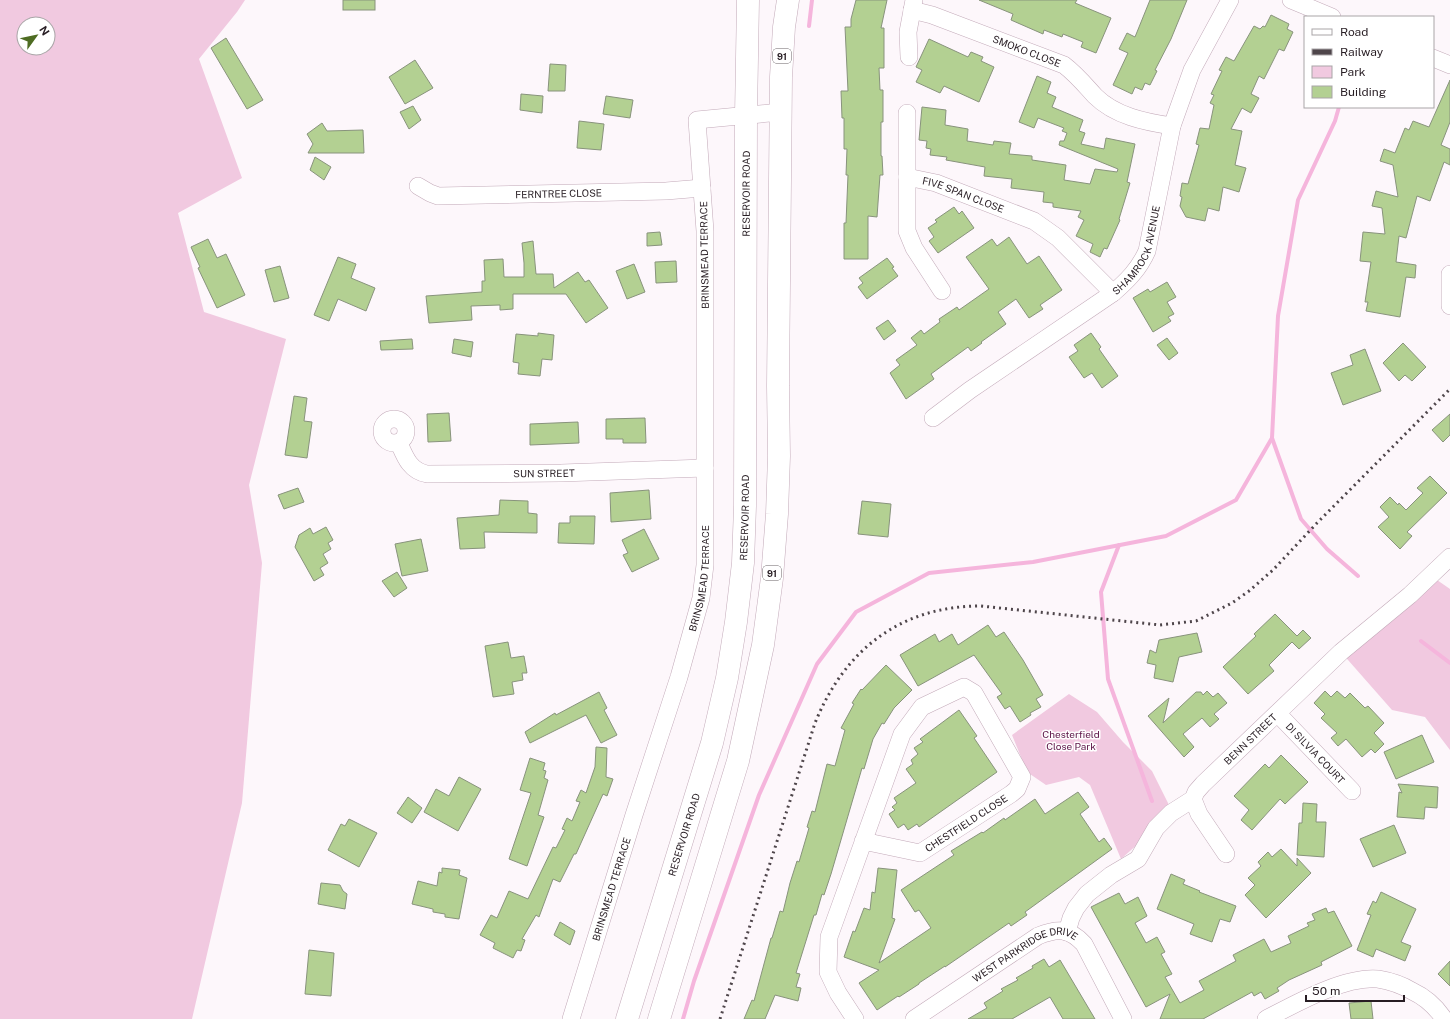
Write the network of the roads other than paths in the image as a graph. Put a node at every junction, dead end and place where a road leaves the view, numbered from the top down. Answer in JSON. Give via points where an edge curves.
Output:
{"nodes":[{"id":1,"x":748,"y":0,"type":"edge"},
{"id":2,"x":788,"y":0,"type":"edge"},
{"id":3,"x":1230,"y":0,"type":"edge"},
{"id":4,"x":1291,"y":0,"type":"edge"},
{"id":5,"x":913,"y":5,"type":"edge"},
{"id":6,"x":1330,"y":16,"type":"edge"},
{"id":7,"x":909,"y":57,"type":"dead end"},
{"id":8,"x":1434,"y":58,"type":"edge"},
{"id":9,"x":1450,"y":65,"type":"edge"},
{"id":10,"x":781,"y":112,"type":"junction"},
{"id":11,"x":907,"y":113,"type":"dead end"},
{"id":12,"x":746,"y":115,"type":"junction"},
{"id":13,"x":1172,"y":126,"type":"junction"},
{"id":14,"x":907,"y":177,"type":"junction"},
{"id":15,"x":418,"y":186,"type":"dead end"},
{"id":16,"x":702,"y":188,"type":"junction"},
{"id":17,"x":1450,"y":274,"type":"edge"},
{"id":18,"x":942,"y":291,"type":"dead end"},
{"id":19,"x":1113,"y":293,"type":"junction"},
{"id":20,"x":1450,"y":306,"type":"edge"},
{"id":21,"x":933,"y":418,"type":"dead end"},
{"id":22,"x":399,"y":443,"type":"dead end"},
{"id":23,"x":705,"y":468,"type":"junction"},
{"id":24,"x":1450,"y":556,"type":"edge"},
{"id":25,"x":1278,"y":714,"type":"junction"},
{"id":26,"x":1352,"y":791,"type":"dead end"},
{"id":27,"x":1193,"y":799,"type":"junction"},
{"id":28,"x":863,"y":841,"type":"junction"},
{"id":29,"x":1226,"y":854,"type":"dead end"},
{"id":30,"x":695,"y":901,"type":"junction"},
{"id":31,"x":1067,"y":932,"type":"junction"},
{"id":32,"x":571,"y":1019,"type":"edge"},
{"id":33,"x":627,"y":1019,"type":"edge"},
{"id":34,"x":649,"y":1019,"type":"edge"},
{"id":35,"x":659,"y":1019,"type":"edge"},
{"id":36,"x":855,"y":1019,"type":"edge"},
{"id":37,"x":914,"y":1019,"type":"edge"},
{"id":38,"x":1123,"y":1019,"type":"edge"},
{"id":39,"x":1266,"y":1019,"type":"edge"},
{"id":40,"x":1444,"y":1019,"type":"edge"}],
"edges":[{"from":1,"to":12,"type":"main road","name":"RESERVOIR ROAD"},
{"from":2,"to":10,"type":"main road","number":"91","via":[[784,27]]},
{"from":3,"to":13,"type":"street","name":"SHAMROCK AVENUE","via":[[1192,70]]},
{"from":4,"to":6,"type":"street"},
{"from":5,"to":7,"type":"street","name":"SMOKO CLOSE","via":[[908,32]]},
{"from":5,"to":13,"type":"street","name":"SMOKO CLOSE","via":[[932,15],[1064,65],[1096,97],[1110,106],[1138,120]]},
{"from":8,"to":9,"type":"street"},
{"from":10,"to":12,"type":"street"},
{"from":10,"to":30,"type":"main road","number":"91","via":[[779,456],[772,578],[763,645],[739,754]]},
{"from":11,"to":14,"type":"street"},
{"from":12,"to":16,"type":"street","name":"BRINSMEAD TERRACE","via":[[697,120]]},
{"from":12,"to":33,"type":"main road","name":"RESERVOIR ROAD","via":[[745,506],[743,563],[736,622],[727,678],[712,743]]},
{"from":13,"to":19,"type":"street","name":"SHAMROCK AVENUE","via":[[1147,251],[1134,272]]},
{"from":14,"to":18,"type":"street","name":"FIVE SPAN CLOSE","via":[[907,232],[914,248]]},
{"from":14,"to":19,"type":"street","name":"FIVE SPAN CLOSE","via":[[936,183],[1034,221],[1058,238]]},
{"from":15,"to":16,"type":"street","name":"FERNTREE CLOSE","via":[[438,196]]},
{"from":16,"to":23,"type":"street","name":"BRINSMEAD TERRACE","via":[[705,231]]},
{"from":17,"to":20,"type":"street"},
{"from":19,"to":21,"type":"street","name":"SHAMROCK AVENUE"},
{"from":22,"to":23,"type":"street","name":"SUN STREET","via":[[413,468],[427,474]]},
{"from":23,"to":32,"type":"street","name":"BRINSMEAD TERRACE","via":[[705,565],[701,598],[679,677]]},
{"from":24,"to":25,"type":"street","name":"BENN STREET","via":[[1410,595],[1342,652]]},
{"from":25,"to":26,"type":"street","name":"DI SILVIA COURT"},
{"from":25,"to":27,"type":"street","name":"BENN STREET","via":[[1203,784]]},
{"from":27,"to":29,"type":"street","via":[[1199,814]]},
{"from":27,"to":31,"type":"street","name":"BENN STREET","via":[[1171,813],[1156,828],[1138,859],[1111,875],[1087,894],[1076,908]]},
{"from":28,"to":28,"type":"street","name":"CHESTFIELD CLOSE","via":[[902,734],[922,708],[964,687],[974,693],[1022,777],[1017,789],[920,853]]},
{"from":28,"to":36,"type":"street","name":"CHESTFIELD CLOSE","via":[[829,937],[828,972]]},
{"from":30,"to":34,"type":"main road","via":[[670,955]]},
{"from":30,"to":35,"type":"main road","number":"91"},
{"from":31,"to":37,"type":"street","name":"WEST PARKRIDGE DRIVE","via":[[1058,930],[1038,936]]},
{"from":31,"to":38,"type":"street","name":"WEST PARKRIDGE DRIVE","via":[[1084,944]]},
{"from":39,"to":40,"type":"street","via":[[1328,990],[1362,980],[1377,979],[1405,987],[1420,995],[1433,1005]]}]}
